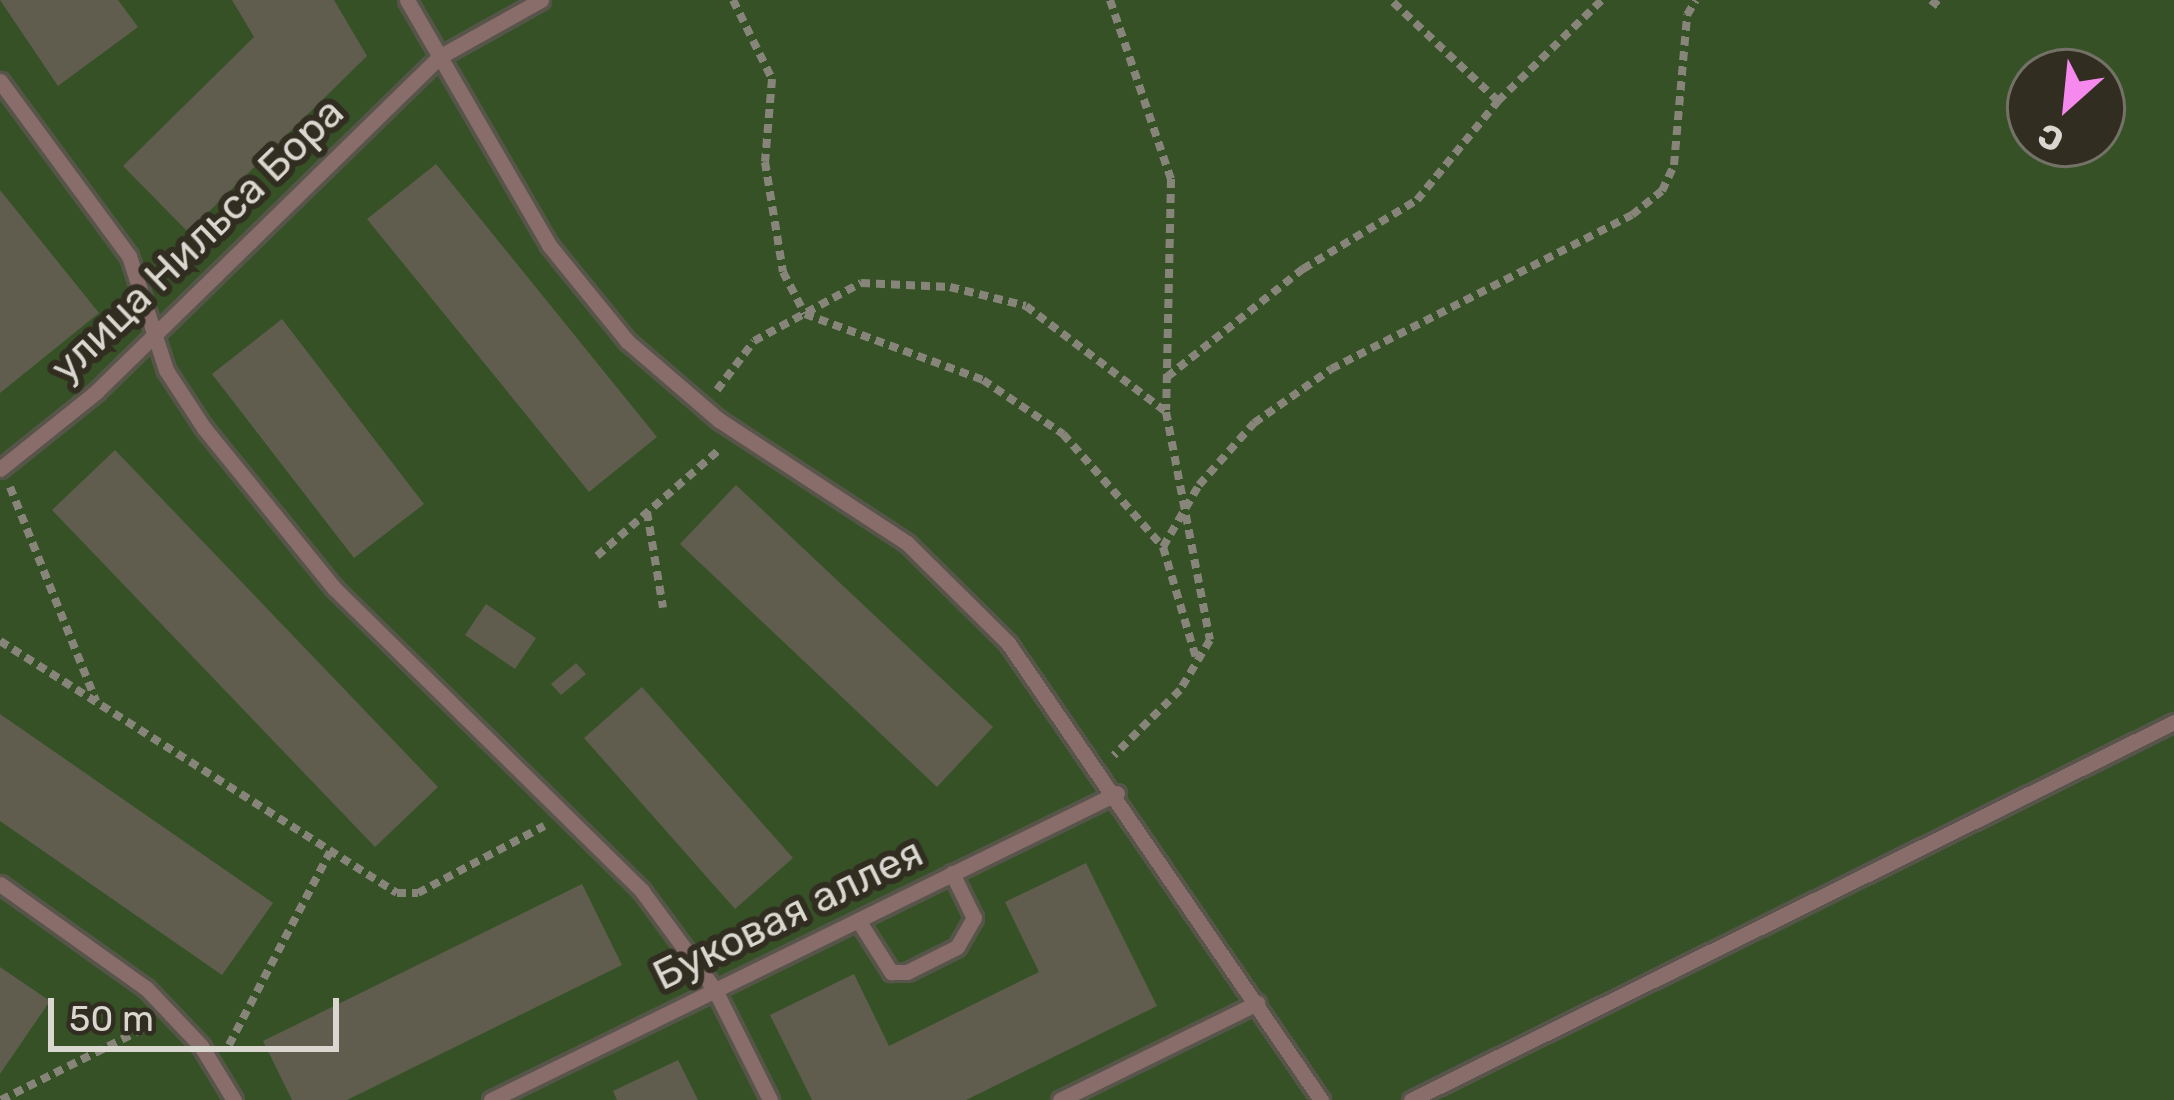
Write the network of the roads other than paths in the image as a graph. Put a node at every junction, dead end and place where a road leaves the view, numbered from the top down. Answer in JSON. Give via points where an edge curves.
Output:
{"nodes":[{"id":1,"x":407,"y":0,"type":"edge"},
{"id":2,"x":541,"y":0,"type":"edge"},
{"id":3,"x":439,"y":56,"type":"junction"},
{"id":4,"x":0,"y":81,"type":"edge"},
{"id":5,"x":156,"y":333,"type":"junction"},
{"id":6,"x":1,"y":468,"type":"edge"},
{"id":7,"x":2174,"y":722,"type":"edge"},
{"id":8,"x":1117,"y":793,"type":"junction"},
{"id":9,"x":952,"y":873,"type":"junction"},
{"id":10,"x":0,"y":884,"type":"edge"},
{"id":11,"x":858,"y":920,"type":"junction"},
{"id":12,"x":716,"y":990,"type":"junction"},
{"id":13,"x":1257,"y":1004,"type":"junction"},
{"id":14,"x":233,"y":1100,"type":"edge"},
{"id":15,"x":491,"y":1100,"type":"edge"},
{"id":16,"x":770,"y":1100,"type":"edge"},
{"id":17,"x":1060,"y":1100,"type":"edge"},
{"id":18,"x":1322,"y":1100,"type":"edge"},
{"id":19,"x":1411,"y":1100,"type":"edge"}],
"edges":[{"from":1,"to":3,"type":"lane"},
{"from":2,"to":3,"type":"lane","name":"улица Нильса Бора"},
{"from":3,"to":5,"type":"lane","name":"улица Нильса Бора"},
{"from":3,"to":8,"type":"lane","via":[[560,262],[627,341],[703,408],[869,514],[959,590],[1029,668]]},
{"from":4,"to":5,"type":"lane","via":[[129,256]]},
{"from":5,"to":6,"type":"lane","name":"улица Нильса Бора"},
{"from":5,"to":12,"type":"lane","via":[[178,393],[334,588],[569,813],[642,891]]},
{"from":7,"to":19,"type":"lane"},
{"from":8,"to":9,"type":"lane","name":"Буковая аллея"},
{"from":8,"to":13,"type":"lane"},
{"from":9,"to":11,"type":"lane","name":"Буковая аллея"},
{"from":9,"to":11,"type":"lane","via":[[974,918],[971,931],[924,964],[899,973],[880,964]]},
{"from":10,"to":14,"type":"lane","via":[[173,1013]]},
{"from":11,"to":12,"type":"lane","name":"Буковая аллея"},
{"from":12,"to":15,"type":"lane","name":"Буковая аллея"},
{"from":12,"to":16,"type":"lane"},
{"from":13,"to":17,"type":"lane"},
{"from":13,"to":18,"type":"lane"}]}
